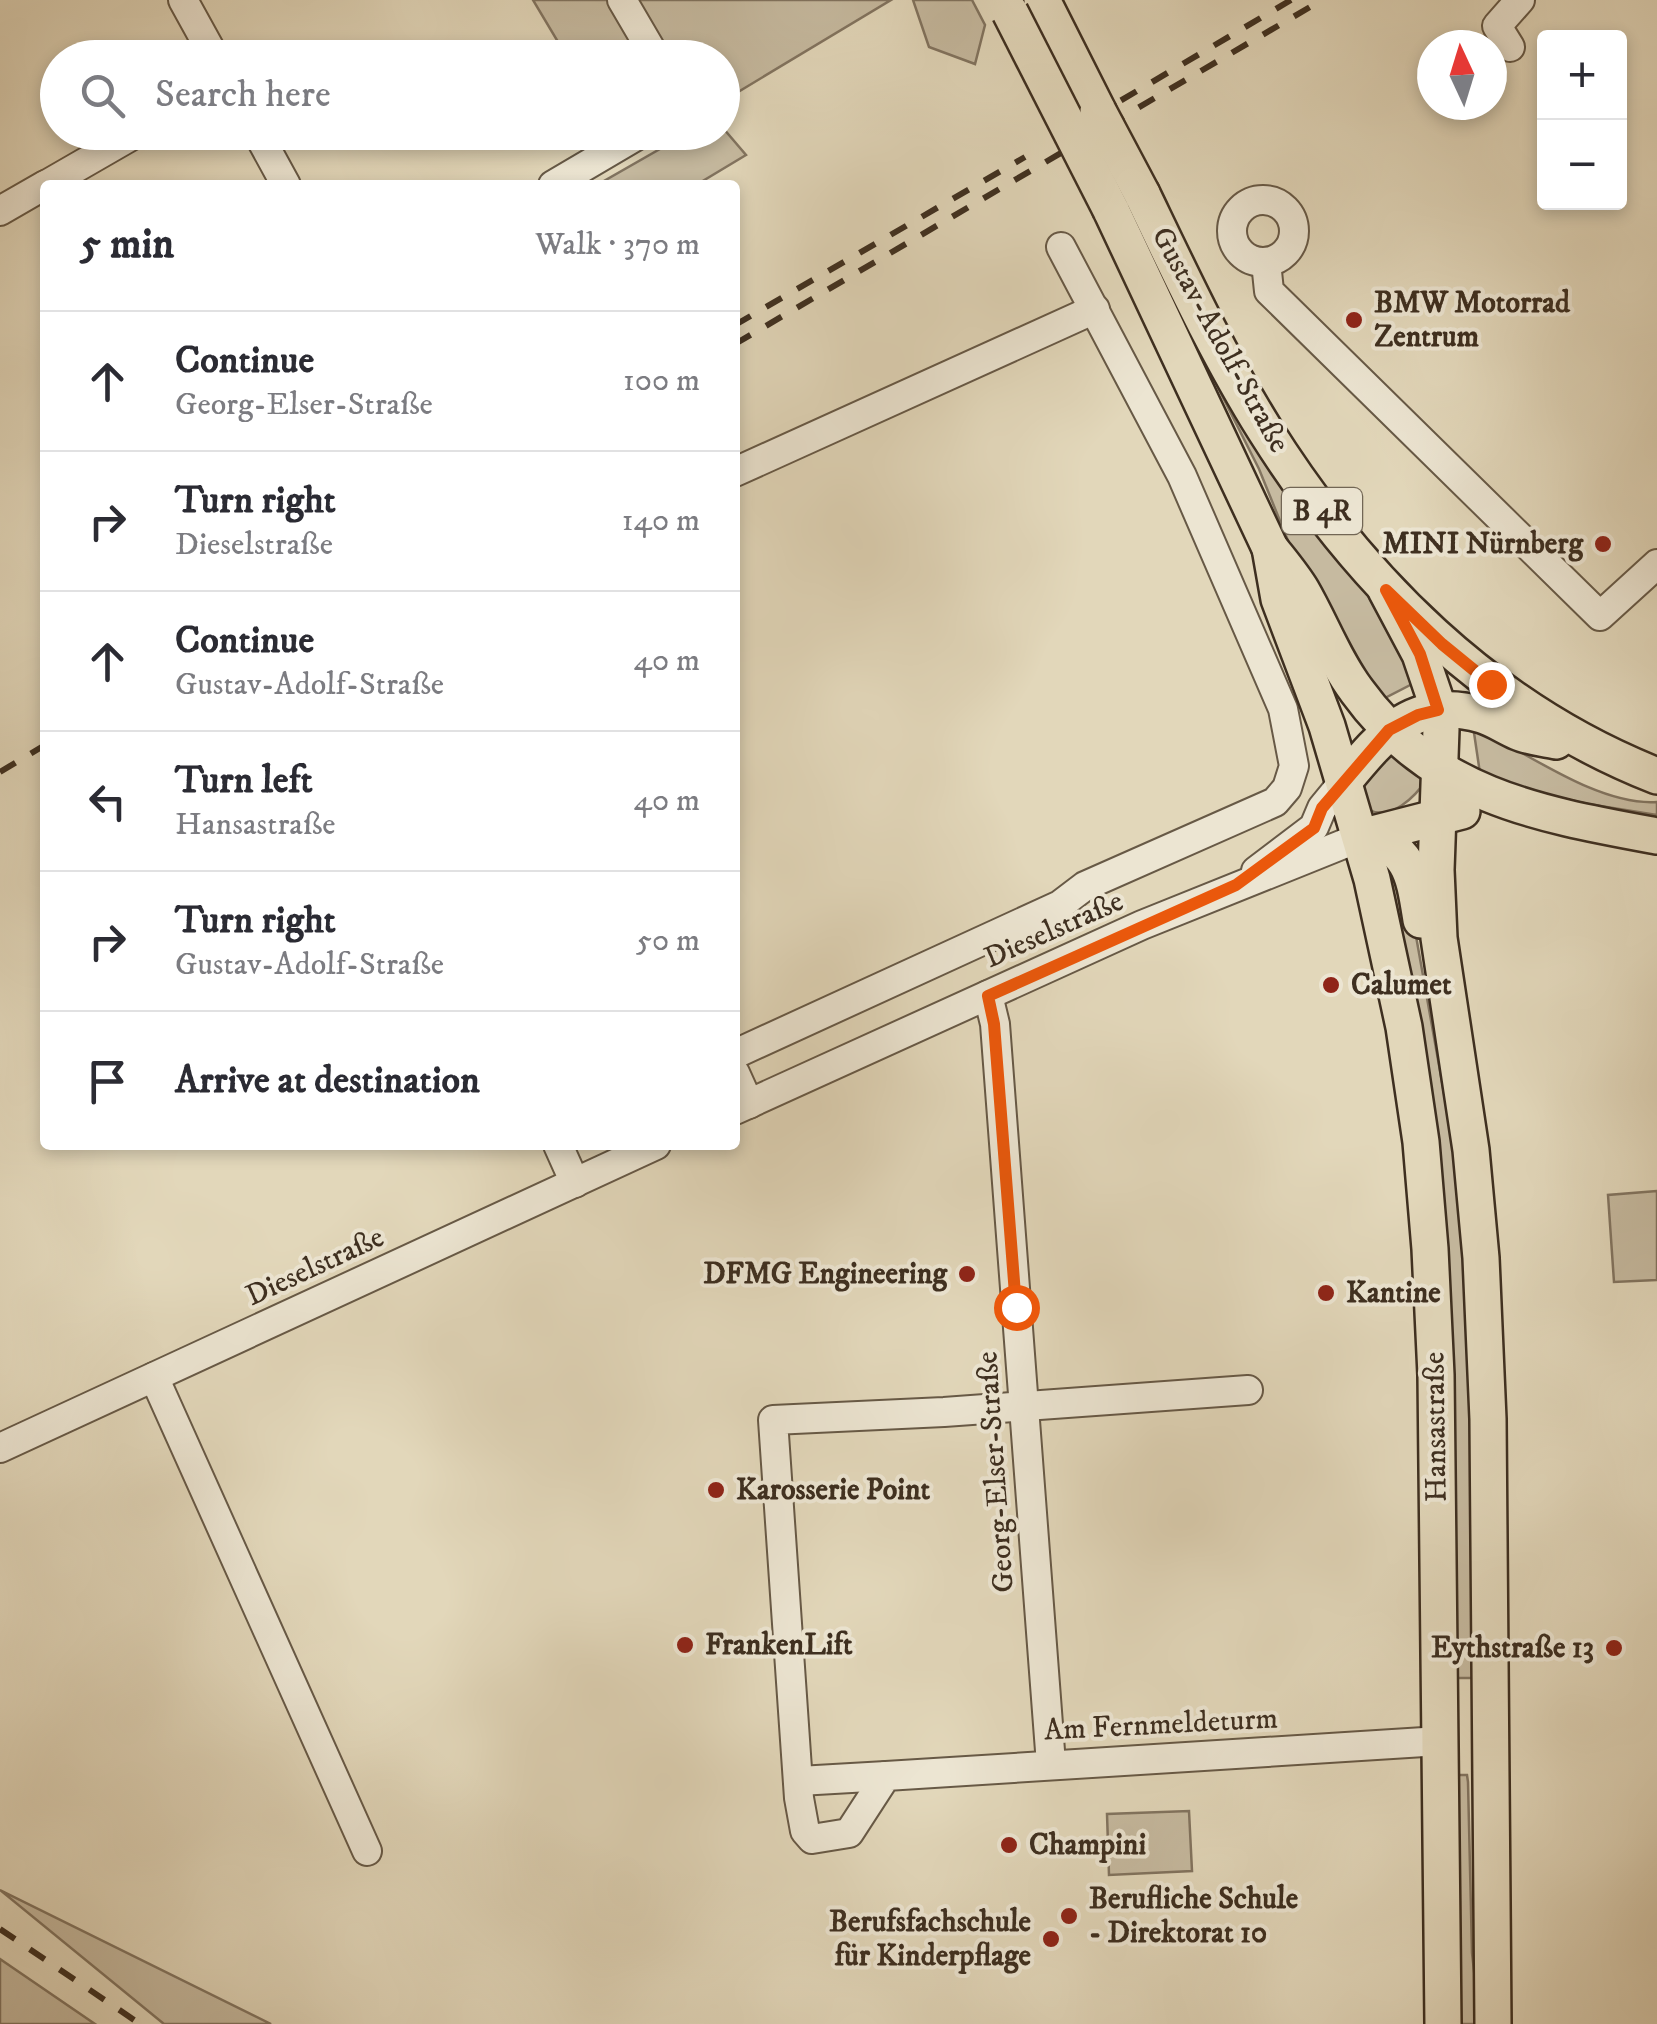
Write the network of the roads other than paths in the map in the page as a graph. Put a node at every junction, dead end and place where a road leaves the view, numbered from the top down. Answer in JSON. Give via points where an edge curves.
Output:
{"nodes":[{"id":1,"x":184,"y":0,"type":"edge"},
{"id":2,"x":622,"y":0,"type":"edge"},
{"id":3,"x":1520,"y":0,"type":"edge"},
{"id":4,"x":1018,"y":4,"type":"edge"},
{"id":5,"x":206,"y":40,"type":"edge"},
{"id":6,"x":645,"y":40,"type":"edge"},
{"id":7,"x":1510,"y":48,"type":"dead end"},
{"id":8,"x":106,"y":150,"type":"edge"},
{"id":9,"x":267,"y":150,"type":"edge"},
{"id":10,"x":613,"y":150,"type":"edge"},
{"id":11,"x":54,"y":180,"type":"edge"},
{"id":12,"x":283,"y":180,"type":"edge"},
{"id":13,"x":562,"y":180,"type":"edge"},
{"id":14,"x":40,"y":188,"type":"edge"},
{"id":15,"x":1126,"y":202,"type":"junction"},
{"id":16,"x":0,"y":211,"type":"edge"},
{"id":17,"x":1061,"y":246,"type":"dead end"},
{"id":18,"x":1266,"y":262,"type":"dead end"},
{"id":19,"x":1095,"y":309,"type":"junction"},
{"id":20,"x":740,"y":470,"type":"edge"},
{"id":21,"x":1270,"y":548,"type":"junction"},
{"id":22,"x":1657,"y":564,"type":"edge"},
{"id":23,"x":1386,"y":590,"type":"junction"},
{"id":24,"x":1438,"y":710,"type":"junction"},
{"id":25,"x":1389,"y":730,"type":"junction"},
{"id":26,"x":1594,"y":749,"type":"junction"},
{"id":27,"x":1441,"y":771,"type":"junction"},
{"id":28,"x":1657,"y":776,"type":"edge"},
{"id":29,"x":1345,"y":780,"type":"junction"},
{"id":30,"x":1502,"y":800,"type":"junction"},
{"id":31,"x":1439,"y":815,"type":"junction"},
{"id":32,"x":1314,"y":828,"type":"junction"},
{"id":33,"x":1657,"y":836,"type":"edge"},
{"id":34,"x":1361,"y":837,"type":"junction"},
{"id":35,"x":1236,"y":885,"type":"junction"},
{"id":36,"x":1444,"y":987,"type":"junction"},
{"id":37,"x":988,"y":996,"type":"junction"},
{"id":38,"x":740,"y":1052,"type":"edge"},
{"id":39,"x":742,"y":1107,"type":"edge"},
{"id":40,"x":560,"y":1150,"type":"edge"},
{"id":41,"x":645,"y":1150,"type":"edge"},
{"id":42,"x":575,"y":1182,"type":"junction"},
{"id":43,"x":154,"y":1378,"type":"junction"},
{"id":44,"x":1248,"y":1390,"type":"dead end"},
{"id":45,"x":1024,"y":1406,"type":"junction"},
{"id":46,"x":0,"y":1448,"type":"edge"},
{"id":47,"x":1440,"y":1741,"type":"junction"},
{"id":48,"x":1051,"y":1764,"type":"junction"},
{"id":49,"x":886,"y":1776,"type":"junction"},
{"id":50,"x":799,"y":1781,"type":"junction"},
{"id":51,"x":1490,"y":1791,"type":"junction"},
{"id":52,"x":367,"y":1852,"type":"dead end"},
{"id":53,"x":1443,"y":2024,"type":"edge"},
{"id":54,"x":1493,"y":2024,"type":"edge"}],
"edges":[{"from":1,"to":5,"type":"street"},
{"from":2,"to":6,"type":"street"},
{"from":3,"to":7,"type":"street","via":[[1498,26]]},
{"from":4,"to":15,"type":"main road","name":"Gustav-Adolf-Straße","number":"B 4R","bridge":true},
{"from":8,"to":11,"type":"street"},
{"from":9,"to":12,"type":"street"},
{"from":10,"to":13,"type":"street"},
{"from":14,"to":16,"type":"street"},
{"from":15,"to":21,"type":"main road","name":"Gustav-Adolf-Straße","number":"B 4R"},
{"from":15,"to":23,"type":"main road","name":"Gustav-Adolf-Straße","number":"B 4R","via":[[1198,310],[1265,430]]},
{"from":17,"to":19,"type":"street"},
{"from":18,"to":22,"type":"street","via":[[1269,291],[1600,616]]},
{"from":19,"to":20,"type":"street"},
{"from":19,"to":38,"type":"street","via":[[1182,476],[1283,709],[1294,766],[1287,788],[1274,802],[1085,886],[1060,906]]},
{"from":21,"to":25,"type":"main road","name":"Gustav-Adolf-Straße","number":"B 4R","via":[[1302,592],[1344,673]]},
{"from":21,"to":29,"type":"main road","name":"Gustav-Adolf-Straße","via":[[1279,599]]},
{"from":23,"to":24,"type":"main road","name":"Hansastraße","via":[[1420,654]]},
{"from":23,"to":26,"type":"main road","name":"Gustav-Adolf-Straße","number":"B 4R","via":[[1481,677]]},
{"from":24,"to":25,"type":"main road"},
{"from":24,"to":26,"type":"main road","name":"Gustav-Adolf-Straße","via":[[1482,715],[1520,733]]},
{"from":24,"to":27,"type":"main road","name":"Hansastraße"},
{"from":25,"to":27,"type":"main road","name":"Gustav-Adolf-Straße","number":"B 4R"},
{"from":25,"to":29,"type":"main road"},
{"from":26,"to":28,"type":"main road","name":"Gustav-Adolf-Straße","number":"B 4R"},
{"from":27,"to":30,"type":"main road","name":"Gustav-Adolf-Straße","number":"B 4R"},
{"from":27,"to":31,"type":"main road","name":"Hansastraße"},
{"from":29,"to":32,"type":"street","name":"Dieselstraße"},
{"from":29,"to":34,"type":"main road","name":"Hansastraße"},
{"from":30,"to":31,"type":"main road"},
{"from":30,"to":33,"type":"main road","name":"Gustav-Adolf-Straße","number":"B 4R"},
{"from":31,"to":34,"type":"main road"},
{"from":31,"to":36,"type":"main road","name":"Hansastraße","via":[[1436,897]]},
{"from":32,"to":34,"type":"street"},
{"from":32,"to":35,"type":"street","name":"Dieselstraße"},
{"from":34,"to":35,"type":"street","name":"Dieselstraße"},
{"from":34,"to":36,"type":"main road","name":"Hansastraße","via":[[1387,843],[1408,865]]},
{"from":34,"to":47,"type":"main road","name":"Hansastraße","via":[[1404,1027],[1426,1191],[1437,1412]]},
{"from":35,"to":37,"type":"street","name":"Dieselstraße"},
{"from":36,"to":51,"type":"main road","name":"Hansastraße","via":[[1484,1287]]},
{"from":37,"to":39,"type":"street","name":"Dieselstraße"},
{"from":37,"to":45,"type":"street","name":"Georg-Elser-Straße"},
{"from":40,"to":42,"type":"street"},
{"from":41,"to":42,"type":"street","name":"Dieselstraße"},
{"from":42,"to":43,"type":"street","name":"Dieselstraße"},
{"from":43,"to":46,"type":"street","name":"Dieselstraße"},
{"from":43,"to":52,"type":"street"},
{"from":44,"to":45,"type":"street"},
{"from":45,"to":48,"type":"street","name":"Georg-Elser-Straße"},
{"from":45,"to":50,"type":"street","via":[[773,1420]]},
{"from":47,"to":48,"type":"street","name":"Am Fernmeldeturm"},
{"from":47,"to":51,"type":"main road","via":[[1460,1746]]},
{"from":47,"to":53,"type":"main road","name":"Hansastraße"},
{"from":48,"to":49,"type":"street","name":"Am Fernmeldeturm"},
{"from":49,"to":50,"type":"street","name":"Am Fernmeldeturm"},
{"from":49,"to":50,"type":"street","via":[[848,1833],[812,1839],[805,1832]]},
{"from":51,"to":54,"type":"main road","name":"Hansastraße"}]}
